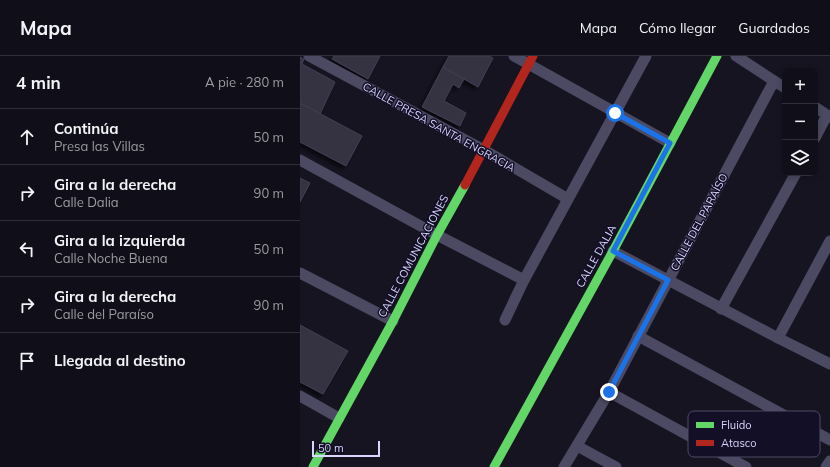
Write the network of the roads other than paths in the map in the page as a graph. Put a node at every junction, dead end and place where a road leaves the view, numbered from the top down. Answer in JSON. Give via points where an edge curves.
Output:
{"nodes":[{"id":1,"x":309,"y":56,"type":"edge"},
{"id":2,"x":514,"y":56,"type":"edge"},
{"id":3,"x":646,"y":56,"type":"edge"},
{"id":4,"x":717,"y":56,"type":"edge"},
{"id":5,"x":736,"y":56,"type":"edge"},
{"id":6,"x":531,"y":60,"type":"edge"},
{"id":7,"x":774,"y":80,"type":"junction"},
{"id":8,"x":782,"y":86,"type":"edge"},
{"id":9,"x":818,"y":109,"type":"edge"},
{"id":10,"x":615,"y":113,"type":"junction"},
{"id":11,"x":829,"y":116,"type":"edge"},
{"id":12,"x":818,"y":133,"type":"edge"},
{"id":13,"x":670,"y":143,"type":"junction"},
{"id":14,"x":484,"y":150,"type":"junction"},
{"id":15,"x":300,"y":160,"type":"edge"},
{"id":16,"x":794,"y":176,"type":"edge"},
{"id":17,"x":568,"y":199,"type":"junction"},
{"id":18,"x":437,"y":235,"type":"junction"},
{"id":19,"x":830,"y":241,"type":"edge"},
{"id":20,"x":613,"y":251,"type":"junction"},
{"id":21,"x":300,"y":273,"type":"edge"},
{"id":22,"x":524,"y":280,"type":"junction"},
{"id":23,"x":668,"y":280,"type":"junction"},
{"id":24,"x":721,"y":309,"type":"junction"},
{"id":25,"x":505,"y":320,"type":"dead end"},
{"id":26,"x":393,"y":321,"type":"junction"},
{"id":27,"x":638,"y":336,"type":"junction"},
{"id":28,"x":778,"y":338,"type":"junction"},
{"id":29,"x":830,"y":364,"type":"edge"},
{"id":30,"x":609,"y":392,"type":"junction"},
{"id":31,"x":300,"y":396,"type":"edge"},
{"id":32,"x":776,"y":411,"type":"edge"},
{"id":33,"x":339,"y":418,"type":"junction"},
{"id":34,"x":688,"y":435,"type":"edge"},
{"id":35,"x":820,"y":435,"type":"edge"},
{"id":36,"x":830,"y":440,"type":"edge"},
{"id":37,"x":577,"y":446,"type":"junction"},
{"id":38,"x":728,"y":457,"type":"edge"},
{"id":39,"x":830,"y":461,"type":"edge"},
{"id":40,"x":313,"y":467,"type":"edge"},
{"id":41,"x":494,"y":467,"type":"edge"},
{"id":42,"x":564,"y":467,"type":"edge"},
{"id":43,"x":616,"y":467,"type":"edge"},
{"id":44,"x":746,"y":467,"type":"edge"},
{"id":45,"x":826,"y":467,"type":"edge"}],
"edges":[{"from":1,"to":14,"type":"street","name":"CALLE PRESA SANTA ENGRACIA"},
{"from":2,"to":6,"type":"street"},
{"from":3,"to":10,"type":"street"},
{"from":4,"to":13,"type":"street","name":"CALLE DALIA"},
{"from":5,"to":7,"type":"street"},
{"from":6,"to":10,"type":"street"},
{"from":6,"to":14,"type":"street","name":"CALLE COMUNICACIONES"},
{"from":7,"to":8,"type":"street"},
{"from":7,"to":23,"type":"street","name":"CALLE DEL PARAÍSO"},
{"from":9,"to":11,"type":"street"},
{"from":10,"to":13,"type":"street"},
{"from":10,"to":17,"type":"street"},
{"from":11,"to":12,"type":"street"},
{"from":13,"to":20,"type":"street","name":"CALLE DALIA"},
{"from":14,"to":17,"type":"street","name":"CALLE PRESA SANTA ENGRACIA"},
{"from":14,"to":18,"type":"street","name":"CALLE COMUNICACIONES"},
{"from":15,"to":18,"type":"street"},
{"from":16,"to":24,"type":"street"},
{"from":17,"to":22,"type":"street"},
{"from":18,"to":22,"type":"street"},
{"from":18,"to":26,"type":"street","name":"CALLE COMUNICACIONES"},
{"from":19,"to":28,"type":"street"},
{"from":20,"to":23,"type":"street"},
{"from":20,"to":41,"type":"street","name":"CALLE DALIA"},
{"from":21,"to":26,"type":"street"},
{"from":22,"to":25,"type":"street"},
{"from":23,"to":24,"type":"street"},
{"from":23,"to":27,"type":"street","name":"CALLE DEL PARAÍSO"},
{"from":24,"to":28,"type":"street"},
{"from":26,"to":33,"type":"street","name":"CALLE COMUNICACIONES"},
{"from":27,"to":30,"type":"street","name":"CALLE DEL PARAÍSO"},
{"from":27,"to":32,"type":"street"},
{"from":28,"to":29,"type":"street"},
{"from":30,"to":34,"type":"street"},
{"from":30,"to":37,"type":"street","name":"CALLE DEL PARAÍSO"},
{"from":31,"to":33,"type":"street"},
{"from":33,"to":40,"type":"street","name":"CALLE COMUNICACIONES"},
{"from":35,"to":36,"type":"street"},
{"from":37,"to":42,"type":"street","name":"CALLE DEL PARAÍSO"},
{"from":37,"to":43,"type":"street"},
{"from":38,"to":44,"type":"street"},
{"from":39,"to":45,"type":"street"}]}
